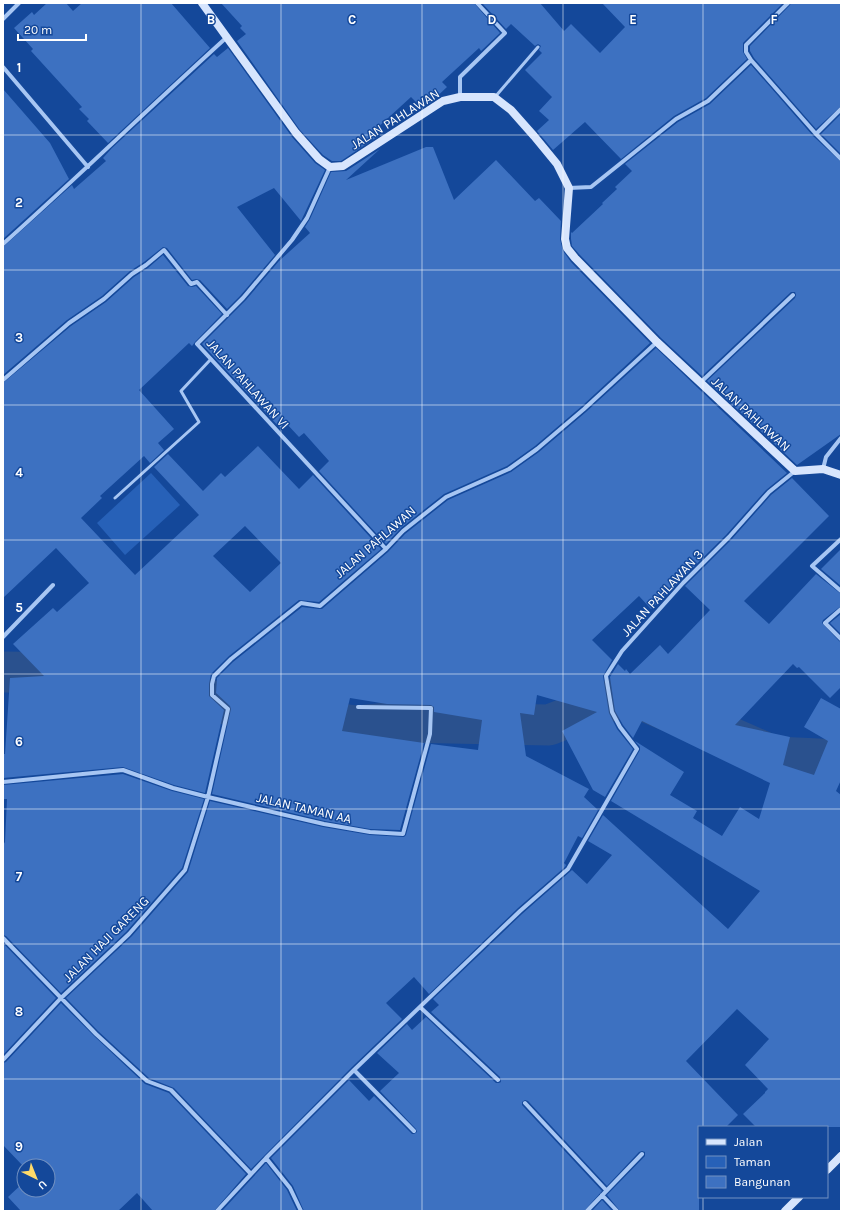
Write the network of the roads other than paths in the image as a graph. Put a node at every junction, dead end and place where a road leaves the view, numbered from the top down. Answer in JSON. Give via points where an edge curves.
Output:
{"nodes":[{"id":1,"x":19,"y":3,"type":"edge"},
{"id":2,"x":202,"y":3,"type":"edge"},
{"id":3,"x":477,"y":3,"type":"edge"},
{"id":4,"x":788,"y":3,"type":"edge"},
{"id":5,"x":3,"y":19,"type":"edge"},
{"id":6,"x":227,"y":37,"type":"junction"},
{"id":7,"x":538,"y":47,"type":"dead end"},
{"id":8,"x":750,"y":60,"type":"junction"},
{"id":9,"x":3,"y":67,"type":"edge"},
{"id":10,"x":460,"y":97,"type":"junction"},
{"id":11,"x":494,"y":97,"type":"junction"},
{"id":12,"x":841,"y":109,"type":"edge"},
{"id":13,"x":816,"y":134,"type":"junction"},
{"id":14,"x":841,"y":159,"type":"edge"},
{"id":15,"x":88,"y":167,"type":"junction"},
{"id":16,"x":330,"y":167,"type":"junction"},
{"id":17,"x":569,"y":188,"type":"junction"},
{"id":18,"x":3,"y":244,"type":"edge"},
{"id":19,"x":793,"y":295,"type":"dead end"},
{"id":20,"x":226,"y":315,"type":"junction"},
{"id":21,"x":657,"y":342,"type":"junction"},
{"id":22,"x":211,"y":359,"type":"junction"},
{"id":23,"x":3,"y":380,"type":"edge"},
{"id":24,"x":700,"y":383,"type":"junction"},
{"id":25,"x":841,"y":438,"type":"edge"},
{"id":26,"x":823,"y":469,"type":"junction"},
{"id":27,"x":795,"y":472,"type":"junction"},
{"id":28,"x":841,"y":475,"type":"edge"},
{"id":29,"x":115,"y":498,"type":"dead end"},
{"id":30,"x":841,"y":539,"type":"edge"},
{"id":31,"x":386,"y":548,"type":"junction"},
{"id":32,"x":53,"y":585,"type":"dead end"},
{"id":33,"x":841,"y":591,"type":"edge"},
{"id":34,"x":841,"y":609,"type":"edge"},
{"id":35,"x":3,"y":637,"type":"edge"},
{"id":36,"x":841,"y":639,"type":"edge"},
{"id":37,"x":358,"y":707,"type":"dead end"},
{"id":38,"x":3,"y":782,"type":"edge"},
{"id":39,"x":208,"y":797,"type":"junction"},
{"id":40,"x":3,"y":938,"type":"edge"},
{"id":41,"x":60,"y":999,"type":"junction"},
{"id":42,"x":420,"y":1007,"type":"junction"},
{"id":43,"x":3,"y":1060,"type":"edge"},
{"id":44,"x":354,"y":1070,"type":"junction"},
{"id":45,"x":498,"y":1080,"type":"dead end"},
{"id":46,"x":525,"y":1103,"type":"dead end"},
{"id":47,"x":414,"y":1131,"type":"dead end"},
{"id":48,"x":642,"y":1154,"type":"dead end"},
{"id":49,"x":841,"y":1156,"type":"edge"},
{"id":50,"x":266,"y":1158,"type":"junction"},
{"id":51,"x":828,"y":1169,"type":"edge"},
{"id":52,"x":252,"y":1174,"type":"junction"},
{"id":53,"x":606,"y":1190,"type":"junction"},
{"id":54,"x":602,"y":1195,"type":"junction"},
{"id":55,"x":799,"y":1198,"type":"edge"},
{"id":56,"x":217,"y":1211,"type":"edge"},
{"id":57,"x":301,"y":1211,"type":"edge"},
{"id":58,"x":587,"y":1211,"type":"edge"},
{"id":59,"x":617,"y":1211,"type":"edge"},
{"id":60,"x":785,"y":1211,"type":"edge"}],
"edges":[{"from":1,"to":5,"type":"street"},
{"from":2,"to":6,"type":"street"},
{"from":3,"to":10,"type":"street","via":[[505,34],[460,77]]},
{"from":4,"to":8,"type":"street","via":[[746,46]]},
{"from":6,"to":15,"type":"street"},
{"from":6,"to":16,"type":"street","via":[[296,133],[319,160]]},
{"from":7,"to":11,"type":"lane"},
{"from":8,"to":13,"type":"street"},
{"from":8,"to":17,"type":"street","via":[[708,101],[676,119],[591,187]]},
{"from":9,"to":15,"type":"street"},
{"from":10,"to":11,"type":"street","name":"JALAN PAHLAWAN"},
{"from":10,"to":16,"type":"street","name":"JALAN PAHLAWAN","via":[[443,101],[343,166]]},
{"from":11,"to":17,"type":"street","via":[[511,110],[557,164]]},
{"from":12,"to":13,"type":"street"},
{"from":13,"to":14,"type":"street"},
{"from":15,"to":18,"type":"street"},
{"from":16,"to":20,"type":"street","name":"JALAN PAHLAWAN VI","via":[[307,218],[292,240]]},
{"from":17,"to":21,"type":"street","name":"JALAN PAHLAWAN","via":[[565,238],[567,248]]},
{"from":19,"to":24,"type":"street"},
{"from":20,"to":22,"type":"street","name":"JALAN PAHLAWAN VI","via":[[197,344]]},
{"from":20,"to":23,"type":"street","via":[[197,282],[191,284],[164,250]]},
{"from":21,"to":24,"type":"street","name":"JALAN PAHLAWAN"},
{"from":21,"to":31,"type":"street","name":"JALAN PAHLAWAN","via":[[537,449],[509,469],[446,497]]},
{"from":22,"to":29,"type":"lane","via":[[181,391],[199,422]]},
{"from":22,"to":31,"type":"street","name":"JALAN PAHLAWAN VI"},
{"from":24,"to":27,"type":"street","name":"JALAN PAHLAWAN"},
{"from":25,"to":26,"type":"street","via":[[826,457]]},
{"from":26,"to":27,"type":"street"},
{"from":26,"to":28,"type":"street"},
{"from":27,"to":42,"type":"street","name":"JALAN PAHLAWAN 3","via":[[769,492],[683,583],[622,651],[606,676],[612,712],[637,749],[568,869],[520,911]]},
{"from":30,"to":33,"type":"street","via":[[812,566]]},
{"from":31,"to":39,"type":"street","name":"JALAN PAHLAWAN","via":[[320,606],[301,603],[214,676],[212,695],[228,709]]},
{"from":32,"to":35,"type":"street"},
{"from":34,"to":36,"type":"street","via":[[825,623]]},
{"from":37,"to":39,"type":"street","name":"JALAN TAMAN AA","via":[[431,708],[430,734],[402,834],[370,832],[324,824]]},
{"from":38,"to":39,"type":"street","name":"JALAN TAMAN AA","via":[[123,770],[173,788]]},
{"from":39,"to":41,"type":"street","name":"JALAN HAJI GARENG","via":[[185,870],[129,934]]},
{"from":40,"to":41,"type":"street"},
{"from":41,"to":43,"type":"street","name":"JALAN HAJI GARENG"},
{"from":41,"to":52,"type":"street","via":[[147,1081],[171,1090]]},
{"from":42,"to":44,"type":"street"},
{"from":42,"to":45,"type":"street"},
{"from":44,"to":47,"type":"street"},
{"from":44,"to":50,"type":"street"},
{"from":46,"to":53,"type":"street"},
{"from":48,"to":53,"type":"street"},
{"from":49,"to":51,"type":"street"},
{"from":50,"to":52,"type":"street"},
{"from":50,"to":57,"type":"street","via":[[290,1188]]},
{"from":52,"to":56,"type":"street"},
{"from":53,"to":54,"type":"street"},
{"from":54,"to":58,"type":"street"},
{"from":54,"to":59,"type":"street"},
{"from":55,"to":60,"type":"street"}]}
